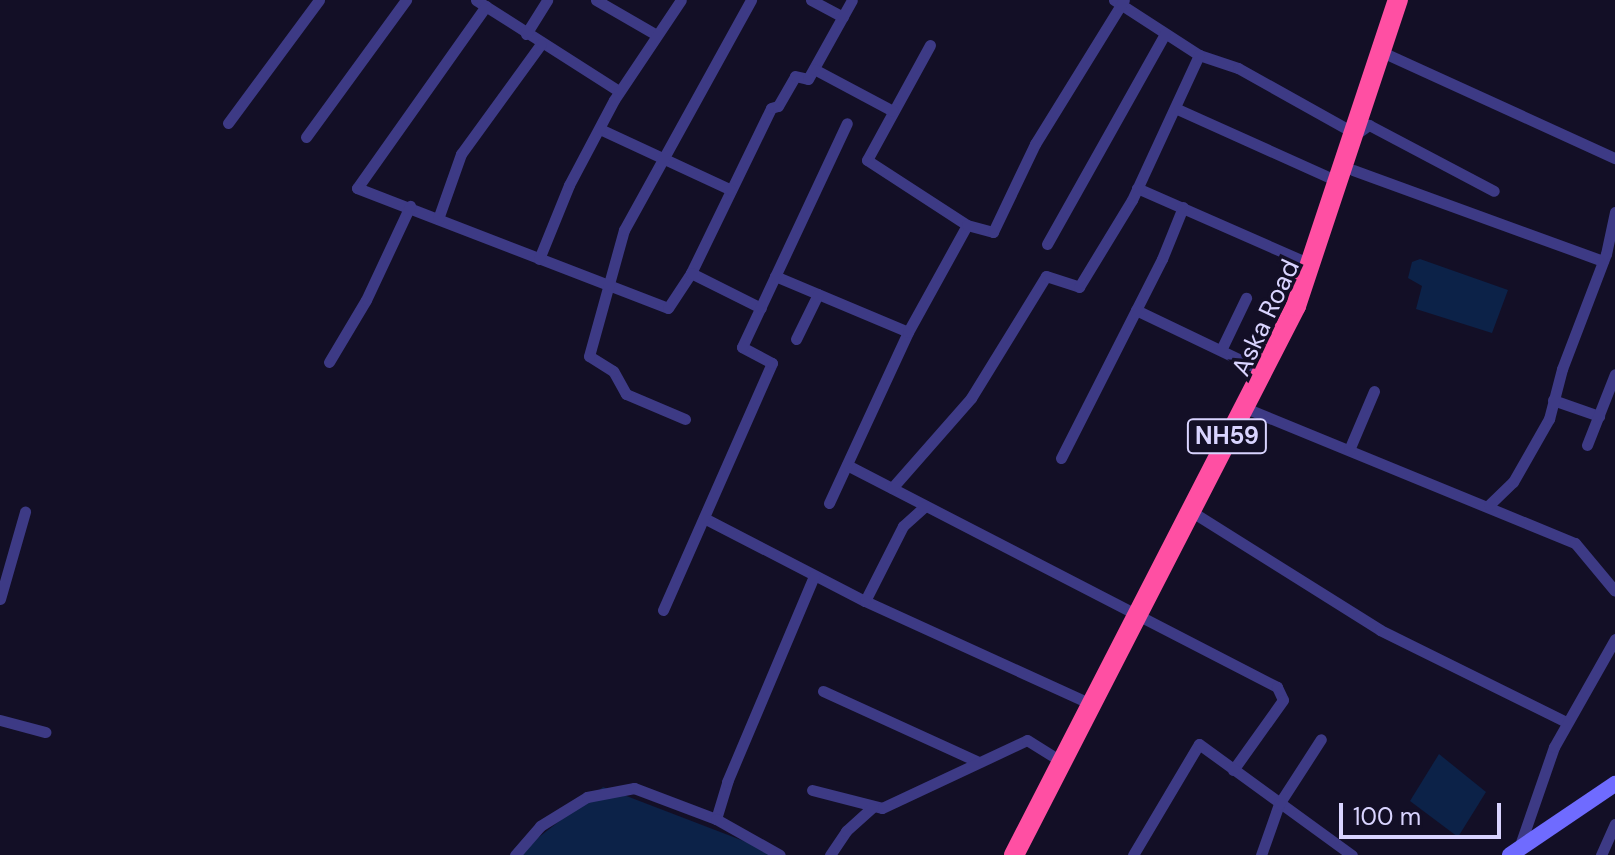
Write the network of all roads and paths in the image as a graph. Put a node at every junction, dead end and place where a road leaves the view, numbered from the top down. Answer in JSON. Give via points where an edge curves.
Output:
{"nodes":[{"id":1,"x":319,"y":0,"type":"edge"},
{"id":2,"x":406,"y":0,"type":"edge"},
{"id":3,"x":547,"y":0,"type":"edge"},
{"id":4,"x":596,"y":0,"type":"edge"},
{"id":5,"x":681,"y":0,"type":"edge"},
{"id":6,"x":751,"y":0,"type":"edge"},
{"id":7,"x":811,"y":0,"type":"edge"},
{"id":8,"x":852,"y":0,"type":"edge"},
{"id":9,"x":1398,"y":0,"type":"edge"},
{"id":10,"x":1407,"y":0,"type":"edge"},
{"id":11,"x":1119,"y":2,"type":"edge"},
{"id":12,"x":481,"y":3,"type":"edge"},
{"id":13,"x":843,"y":17,"type":"junction"},
{"id":14,"x":526,"y":34,"type":"junction"},
{"id":15,"x":655,"y":34,"type":"junction"},
{"id":16,"x":1165,"y":34,"type":"junction"},
{"id":17,"x":541,"y":44,"type":"junction"},
{"id":18,"x":930,"y":45,"type":"dead end"},
{"id":19,"x":1386,"y":54,"type":"junction"},
{"id":20,"x":1199,"y":55,"type":"junction"},
{"id":21,"x":814,"y":69,"type":"junction"},
{"id":22,"x":619,"y":91,"type":"junction"},
{"id":23,"x":1175,"y":108,"type":"junction"},
{"id":24,"x":893,"y":111,"type":"junction"},
{"id":25,"x":228,"y":123,"type":"dead end"},
{"id":26,"x":847,"y":123,"type":"dead end"},
{"id":27,"x":1362,"y":129,"type":"junction"},
{"id":28,"x":602,"y":130,"type":"junction"},
{"id":29,"x":306,"y":137,"type":"dead end"},
{"id":30,"x":1615,"y":158,"type":"edge"},
{"id":31,"x":667,"y":160,"type":"junction"},
{"id":32,"x":1347,"y":176,"type":"junction"},
{"id":33,"x":1137,"y":188,"type":"junction"},
{"id":34,"x":731,"y":190,"type":"junction"},
{"id":35,"x":1494,"y":191,"type":"dead end"},
{"id":36,"x":410,"y":206,"type":"junction"},
{"id":37,"x":1183,"y":207,"type":"junction"},
{"id":38,"x":1615,"y":212,"type":"edge"},
{"id":39,"x":438,"y":219,"type":"junction"},
{"id":40,"x":967,"y":225,"type":"junction"},
{"id":41,"x":1047,"y":244,"type":"dead end"},
{"id":42,"x":539,"y":259,"type":"junction"},
{"id":43,"x":1603,"y":261,"type":"junction"},
{"id":44,"x":1312,"y":266,"type":"junction"},
{"id":45,"x":691,"y":273,"type":"junction"},
{"id":46,"x":775,"y":276,"type":"junction"},
{"id":47,"x":609,"y":286,"type":"junction"},
{"id":48,"x":818,"y":294,"type":"junction"},
{"id":49,"x":1246,"y":298,"type":"dead end"},
{"id":50,"x":761,"y":308,"type":"junction"},
{"id":51,"x":1136,"y":310,"type":"junction"},
{"id":52,"x":908,"y":332,"type":"junction"},
{"id":53,"x":796,"y":339,"type":"dead end"},
{"id":54,"x":1221,"y":350,"type":"junction"},
{"id":55,"x":329,"y":362,"type":"dead end"},
{"id":56,"x":1261,"y":370,"type":"junction"},
{"id":57,"x":1615,"y":374,"type":"edge"},
{"id":58,"x":1374,"y":391,"type":"dead end"},
{"id":59,"x":1553,"y":400,"type":"junction"},
{"id":60,"x":1247,"y":408,"type":"junction"},
{"id":61,"x":1599,"y":416,"type":"junction"},
{"id":62,"x":685,"y":419,"type":"dead end"},
{"id":63,"x":1587,"y":445,"type":"dead end"},
{"id":64,"x":1349,"y":450,"type":"junction"},
{"id":65,"x":1061,"y":458,"type":"dead end"},
{"id":66,"x":847,"y":465,"type":"junction"},
{"id":67,"x":892,"y":488,"type":"junction"},
{"id":68,"x":829,"y":503,"type":"dead end"},
{"id":69,"x":1489,"y":505,"type":"junction"},
{"id":70,"x":925,"y":506,"type":"junction"},
{"id":71,"x":25,"y":512,"type":"dead end"},
{"id":72,"x":1197,"y":515,"type":"junction"},
{"id":73,"x":704,"y":518,"type":"junction"},
{"id":74,"x":814,"y":576,"type":"junction"},
{"id":75,"x":1615,"y":591,"type":"edge"},
{"id":76,"x":0,"y":599,"type":"edge"},
{"id":77,"x":865,"y":601,"type":"junction"},
{"id":78,"x":663,"y":610,"type":"dead end"},
{"id":79,"x":1141,"y":616,"type":"junction"},
{"id":80,"x":1615,"y":639,"type":"edge"},
{"id":81,"x":823,"y":691,"type":"dead end"},
{"id":82,"x":1089,"y":703,"type":"junction"},
{"id":83,"x":0,"y":720,"type":"edge"},
{"id":84,"x":1566,"y":722,"type":"junction"},
{"id":85,"x":45,"y":732,"type":"dead end"},
{"id":86,"x":1321,"y":739,"type":"dead end"},
{"id":87,"x":1061,"y":761,"type":"junction"},
{"id":88,"x":979,"y":762,"type":"junction"},
{"id":89,"x":1233,"y":770,"type":"junction"},
{"id":90,"x":1615,"y":784,"type":"edge"},
{"id":91,"x":812,"y":790,"type":"dead end"},
{"id":92,"x":1279,"y":804,"type":"junction"},
{"id":93,"x":873,"y":807,"type":"junction"},
{"id":94,"x":716,"y":819,"type":"junction"},
{"id":95,"x":1615,"y":824,"type":"edge"},
{"id":96,"x":1515,"y":851,"type":"edge"},
{"id":97,"x":515,"y":855,"type":"edge"},
{"id":98,"x":780,"y":855,"type":"edge"},
{"id":99,"x":830,"y":855,"type":"edge"},
{"id":100,"x":1014,"y":855,"type":"edge"},
{"id":101,"x":1025,"y":855,"type":"edge"},
{"id":102,"x":1133,"y":855,"type":"edge"},
{"id":103,"x":1261,"y":855,"type":"edge"},
{"id":104,"x":1352,"y":855,"type":"edge"},
{"id":105,"x":1601,"y":855,"type":"edge"}],
"edges":[{"from":1,"to":25,"type":"street"},
{"from":2,"to":29,"type":"street"},
{"from":3,"to":14,"type":"street"},
{"from":4,"to":15,"type":"street"},
{"from":5,"to":15,"type":"street","via":[[665,28]]},
{"from":6,"to":31,"type":"street"},
{"from":7,"to":13,"type":"street"},
{"from":8,"to":13,"type":"street"},
{"from":9,"to":19,"type":"highway","number":"NH59"},
{"from":10,"to":19,"type":"highway","name":"Aska Road","number":"NH59"},
{"from":11,"to":16,"type":"street"},
{"from":11,"to":40,"type":"street","via":[[1035,144],[993,232]]},
{"from":12,"to":14,"type":"street"},
{"from":12,"to":36,"type":"street","via":[[357,188]]},
{"from":13,"to":21,"type":"street"},
{"from":14,"to":17,"type":"street"},
{"from":15,"to":22,"type":"street"},
{"from":16,"to":20,"type":"street"},
{"from":16,"to":41,"type":"street"},
{"from":17,"to":22,"type":"street"},
{"from":17,"to":39,"type":"street","via":[[461,154]]},
{"from":18,"to":24,"type":"street"},
{"from":19,"to":27,"type":"highway","name":"Aska Road","number":"NH59"},
{"from":19,"to":30,"type":"street"},
{"from":20,"to":23,"type":"street"},
{"from":20,"to":27,"type":"street","via":[[1238,68]]},
{"from":21,"to":24,"type":"street"},
{"from":21,"to":34,"type":"street","via":[[808,79],[795,76],[778,106],[771,108]]},
{"from":22,"to":28,"type":"street"},
{"from":23,"to":32,"type":"street"},
{"from":23,"to":33,"type":"street"},
{"from":24,"to":40,"type":"street","via":[[867,160]]},
{"from":26,"to":46,"type":"street"},
{"from":27,"to":32,"type":"highway","name":"Aska Road","number":"NH59"},
{"from":27,"to":35,"type":"street"},
{"from":28,"to":31,"type":"street"},
{"from":28,"to":42,"type":"street","via":[[569,185]]},
{"from":31,"to":34,"type":"street"},
{"from":31,"to":47,"type":"street","via":[[624,230]]},
{"from":32,"to":43,"type":"street"},
{"from":32,"to":44,"type":"highway","number":"NH59"},
{"from":32,"to":60,"type":"highway","name":"Aska Road","number":"NH59","via":[[1306,304]]},
{"from":33,"to":37,"type":"street"},
{"from":33,"to":67,"type":"street","via":[[1079,287],[1046,276],[971,398]]},
{"from":34,"to":45,"type":"street"},
{"from":36,"to":39,"type":"street"},
{"from":36,"to":55,"type":"street","via":[[366,300]]},
{"from":37,"to":44,"type":"street"},
{"from":37,"to":51,"type":"street"},
{"from":38,"to":43,"type":"street"},
{"from":39,"to":42,"type":"street"},
{"from":40,"to":52,"type":"street"},
{"from":42,"to":47,"type":"street"},
{"from":43,"to":59,"type":"street"},
{"from":44,"to":56,"type":"highway","number":"NH59"},
{"from":45,"to":47,"type":"street","via":[[668,308]]},
{"from":45,"to":50,"type":"street"},
{"from":46,"to":48,"type":"street"},
{"from":46,"to":50,"type":"street"},
{"from":47,"to":62,"type":"street","via":[[589,356],[613,371],[626,394]]},
{"from":48,"to":52,"type":"street"},
{"from":48,"to":53,"type":"street"},
{"from":49,"to":54,"type":"street"},
{"from":50,"to":73,"type":"street","via":[[742,347],[772,363]]},
{"from":51,"to":54,"type":"street"},
{"from":51,"to":65,"type":"street"},
{"from":52,"to":66,"type":"street"},
{"from":54,"to":56,"type":"street"},
{"from":56,"to":60,"type":"highway","number":"NH59"},
{"from":57,"to":61,"type":"street"},
{"from":58,"to":64,"type":"street"},
{"from":59,"to":61,"type":"street"},
{"from":59,"to":69,"type":"street","via":[[1513,482]]},
{"from":60,"to":64,"type":"street"},
{"from":60,"to":72,"type":"highway","name":"Aska Road","number":"NH59"},
{"from":60,"to":79,"type":"highway","number":"NH59"},
{"from":61,"to":63,"type":"street"},
{"from":64,"to":69,"type":"street"},
{"from":66,"to":67,"type":"street"},
{"from":66,"to":68,"type":"street"},
{"from":67,"to":70,"type":"street"},
{"from":69,"to":75,"type":"street","via":[[1575,543]]},
{"from":70,"to":77,"type":"street","via":[[903,526]]},
{"from":70,"to":79,"type":"street"},
{"from":71,"to":76,"type":"street"},
{"from":72,"to":79,"type":"highway","name":"Aska Road","number":"NH59"},
{"from":72,"to":84,"type":"street","via":[[1380,630]]},
{"from":73,"to":74,"type":"street"},
{"from":73,"to":78,"type":"street"},
{"from":74,"to":77,"type":"street"},
{"from":74,"to":94,"type":"street","via":[[732,768]]},
{"from":77,"to":82,"type":"street"},
{"from":79,"to":82,"type":"highway","number":"NH59"},
{"from":79,"to":89,"type":"street","via":[[1277,687],[1283,695]]},
{"from":79,"to":101,"type":"highway","name":"Aska Road","number":"NH59"},
{"from":80,"to":84,"type":"street"},
{"from":81,"to":88,"type":"street"},
{"from":82,"to":87,"type":"highway","number":"NH59"},
{"from":83,"to":85,"type":"street"},
{"from":84,"to":96,"type":"street"},
{"from":86,"to":92,"type":"street"},
{"from":87,"to":88,"type":"street","via":[[1027,740]]},
{"from":87,"to":100,"type":"highway","number":"NH59"},
{"from":88,"to":93,"type":"street","via":[[882,808]]},
{"from":89,"to":92,"type":"street"},
{"from":89,"to":102,"type":"street","via":[[1199,744]]},
{"from":90,"to":96,"type":"street"},
{"from":91,"to":93,"type":"street"},
{"from":92,"to":103,"type":"street"},
{"from":92,"to":104,"type":"street"},
{"from":93,"to":99,"type":"street","via":[[846,831]]},
{"from":94,"to":97,"type":"street","via":[[634,788],[587,797],[540,826]]},
{"from":94,"to":98,"type":"street"},
{"from":95,"to":105,"type":"street"}]}
